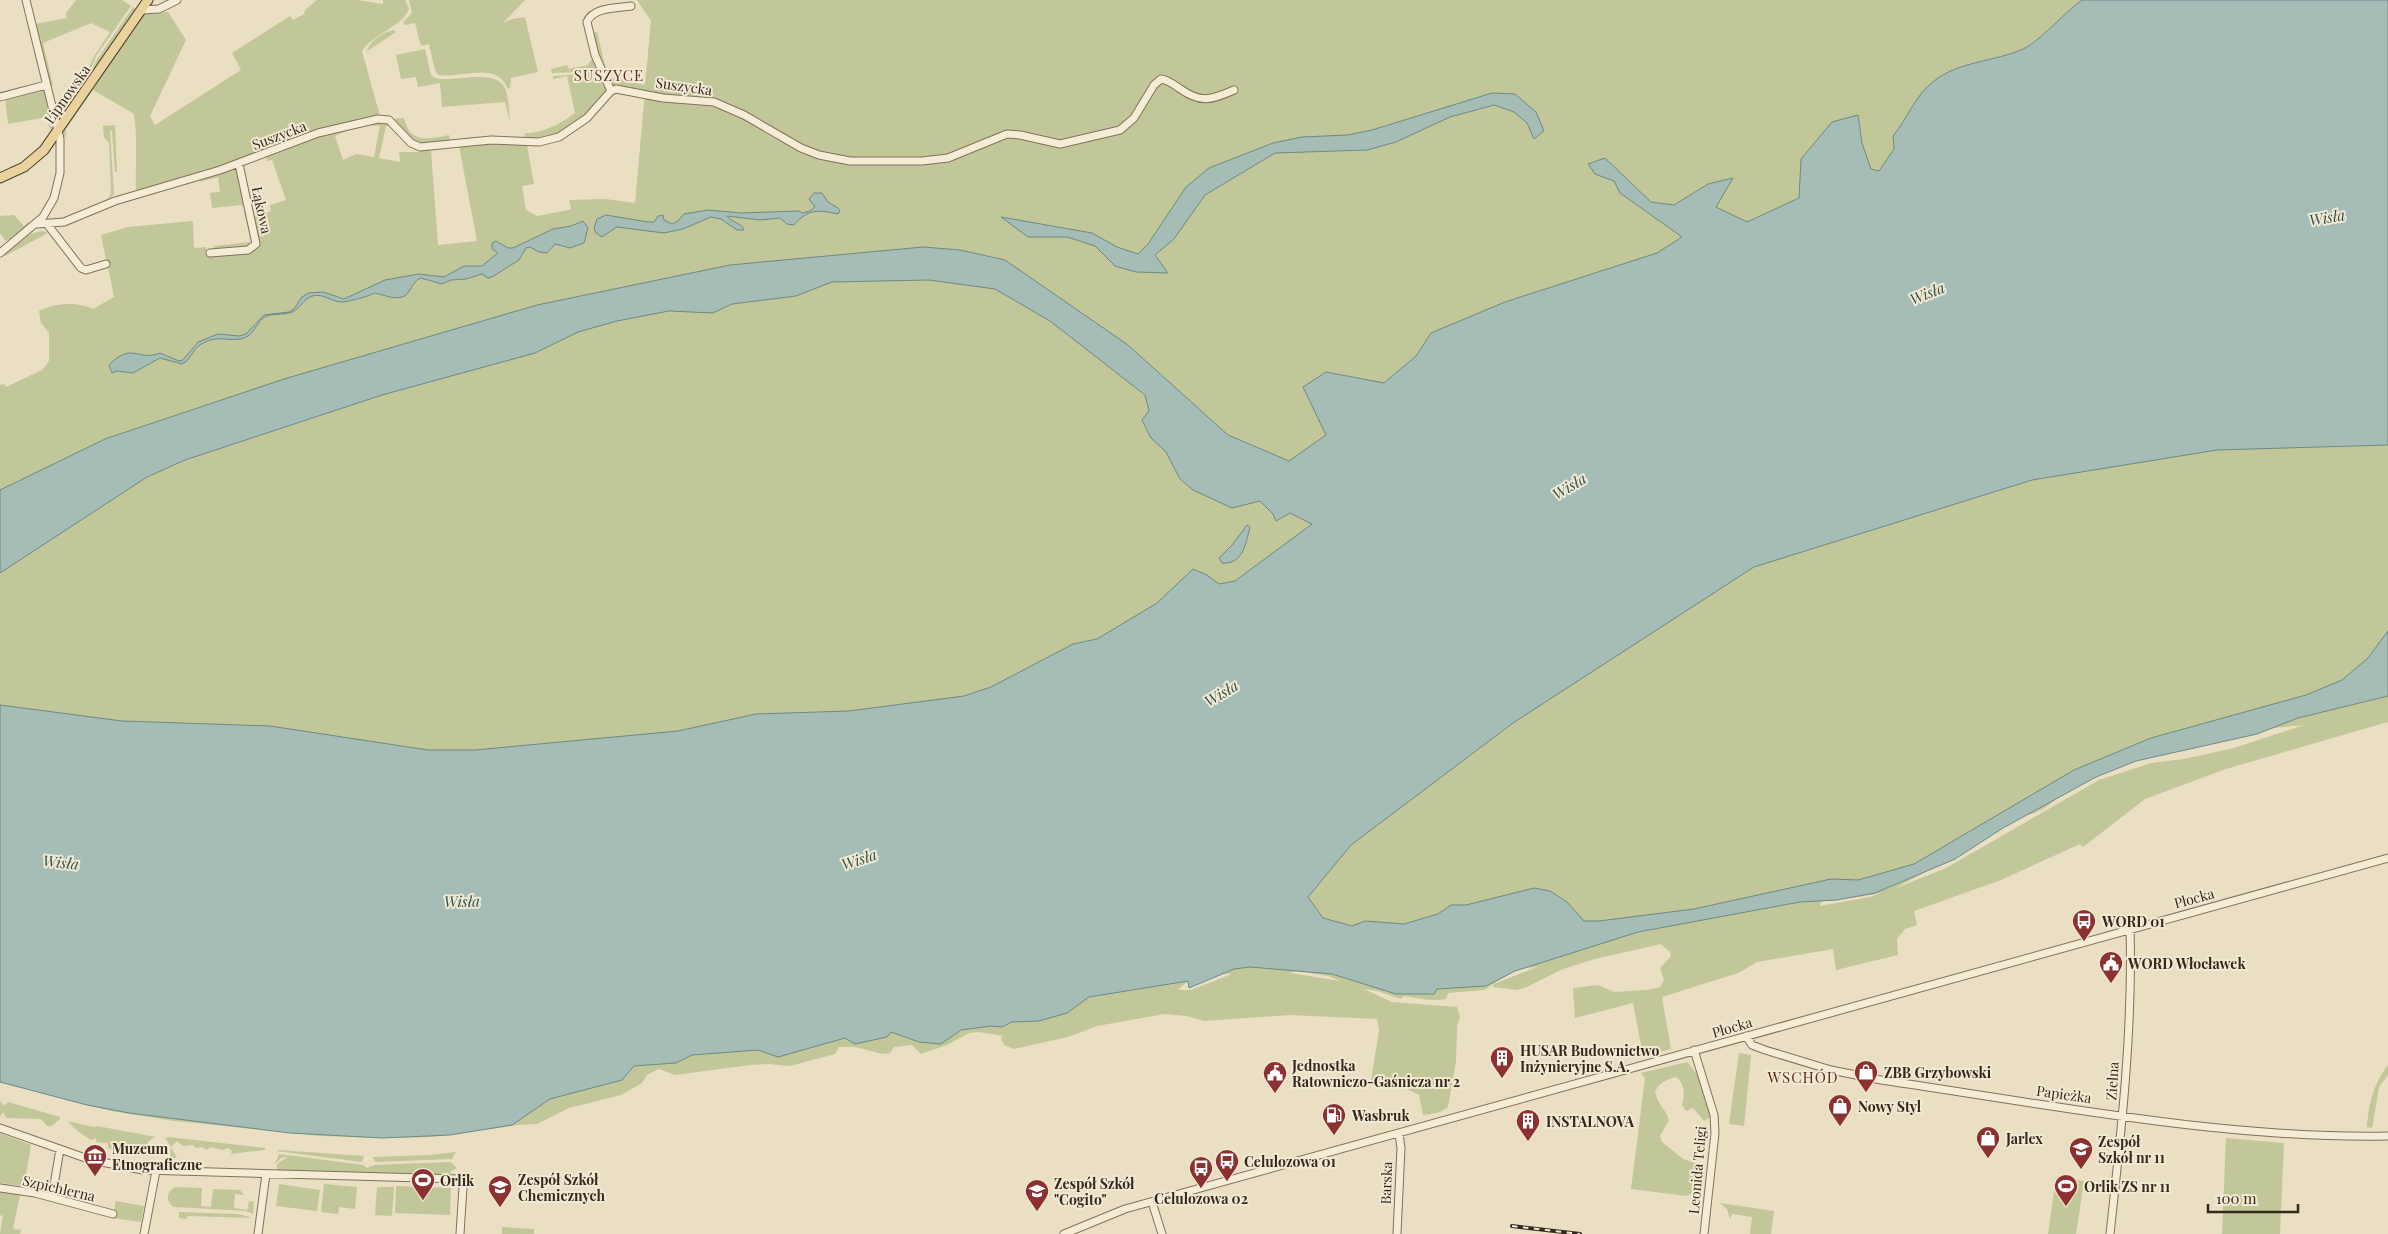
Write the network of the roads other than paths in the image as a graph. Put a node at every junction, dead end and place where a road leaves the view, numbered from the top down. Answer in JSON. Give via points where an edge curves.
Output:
{"nodes":[{"id":1,"x":26,"y":0,"type":"edge"},
{"id":2,"x":148,"y":0,"type":"edge"},
{"id":3,"x":177,"y":0,"type":"edge"},
{"id":4,"x":631,"y":6,"type":"dead end"},
{"id":5,"x":142,"y":10,"type":"junction"},
{"id":6,"x":46,"y":85,"type":"junction"},
{"id":7,"x":1234,"y":90,"type":"dead end"},
{"id":8,"x":611,"y":91,"type":"junction"},
{"id":9,"x":0,"y":97,"type":"edge"},
{"id":10,"x":58,"y":131,"type":"junction"},
{"id":11,"x":239,"y":164,"type":"junction"},
{"id":12,"x":0,"y":178,"type":"edge"},
{"id":13,"x":37,"y":224,"type":"junction"},
{"id":14,"x":46,"y":224,"type":"junction"},
{"id":15,"x":0,"y":253,"type":"edge"},
{"id":16,"x":210,"y":253,"type":"dead end"},
{"id":17,"x":106,"y":264,"type":"dead end"},
{"id":18,"x":2388,"y":858,"type":"edge"},
{"id":19,"x":2130,"y":929,"type":"junction"},
{"id":20,"x":1746,"y":1036,"type":"junction"},
{"id":21,"x":1694,"y":1050,"type":"junction"},
{"id":22,"x":2123,"y":1115,"type":"junction"},
{"id":23,"x":0,"y":1128,"type":"edge"},
{"id":24,"x":1399,"y":1134,"type":"junction"},
{"id":25,"x":2388,"y":1136,"type":"edge"},
{"id":26,"x":60,"y":1149,"type":"junction"},
{"id":27,"x":156,"y":1170,"type":"junction"},
{"id":28,"x":266,"y":1174,"type":"junction"},
{"id":29,"x":0,"y":1188,"type":"edge"},
{"id":30,"x":52,"y":1197,"type":"junction"},
{"id":31,"x":1152,"y":1202,"type":"junction"},
{"id":32,"x":113,"y":1214,"type":"dead end"},
{"id":33,"x":144,"y":1234,"type":"edge"},
{"id":34,"x":258,"y":1234,"type":"edge"},
{"id":35,"x":460,"y":1234,"type":"edge"},
{"id":36,"x":1064,"y":1234,"type":"edge"},
{"id":37,"x":1162,"y":1234,"type":"edge"},
{"id":38,"x":1397,"y":1234,"type":"edge"},
{"id":39,"x":1704,"y":1234,"type":"edge"},
{"id":40,"x":2110,"y":1234,"type":"edge"}],
"edges":[{"from":1,"to":6,"type":"street"},
{"from":2,"to":5,"type":"main road","name":"Lipnowska"},
{"from":3,"to":5,"type":"street","via":[[159,9]]},
{"from":4,"to":8,"type":"street","via":[[597,12],[587,22],[595,55]]},
{"from":5,"to":10,"type":"main road","name":"Lipnowska"},
{"from":6,"to":9,"type":"street"},
{"from":6,"to":10,"type":"street"},
{"from":7,"to":8,"type":"street","name":"Suszycka","via":[[1204,100],[1162,79],[1134,118],[1120,130],[1060,144],[1010,134],[948,158],[922,161],[850,161],[826,157],[801,148],[744,115],[714,102],[662,98],[622,89]]},
{"from":8,"to":11,"type":"street","name":"Suszycka","via":[[579,125],[566,134],[545,141],[480,140],[420,147],[411,143],[392,122],[384,118],[331,129]]},
{"from":10,"to":12,"type":"main road","name":"Lipnowska","via":[[29,164]]},
{"from":10,"to":13,"type":"street","via":[[58,186],[48,211]]},
{"from":11,"to":14,"type":"street","name":"Suszycka","via":[[115,200],[64,222]]},
{"from":11,"to":16,"type":"street","name":"Łąkowa","via":[[256,244],[248,250]]},
{"from":13,"to":14,"type":"street","name":"Suszycka"},
{"from":13,"to":15,"type":"street"},
{"from":14,"to":17,"type":"street","via":[[81,268],[86,270]]},
{"from":18,"to":19,"type":"street","name":"Płocka"},
{"from":19,"to":20,"type":"street","name":"Płocka"},
{"from":19,"to":22,"type":"street","name":"Zielna","via":[[2131,985]]},
{"from":20,"to":21,"type":"street","name":"Płocka"},
{"from":20,"to":22,"type":"street","name":"Papieżka","via":[[1748,1042],[1755,1046],[1856,1075]]},
{"from":21,"to":24,"type":"street","name":"Płocka"},
{"from":21,"to":39,"type":"street","name":"Leonida Teligi","via":[[1714,1115],[1716,1133]]},
{"from":22,"to":25,"type":"street","name":"Papieżka","via":[[2274,1133]]},
{"from":22,"to":40,"type":"street","name":"Zielna"},
{"from":23,"to":26,"type":"street"},
{"from":24,"to":31,"type":"street","name":"Płocka"},
{"from":24,"to":38,"type":"street","name":"Barska"},
{"from":26,"to":27,"type":"street","via":[[107,1164]]},
{"from":26,"to":30,"type":"street"},
{"from":27,"to":28,"type":"street"},
{"from":27,"to":33,"type":"street"},
{"from":28,"to":34,"type":"street"},
{"from":28,"to":35,"type":"street","via":[[459,1179],[464,1188]]},
{"from":29,"to":30,"type":"street","name":"Szpichlerna"},
{"from":30,"to":32,"type":"street","name":"Szpichlerna"},
{"from":31,"to":36,"type":"street","name":"Płocka","via":[[1114,1213]]},
{"from":31,"to":37,"type":"street"}]}
